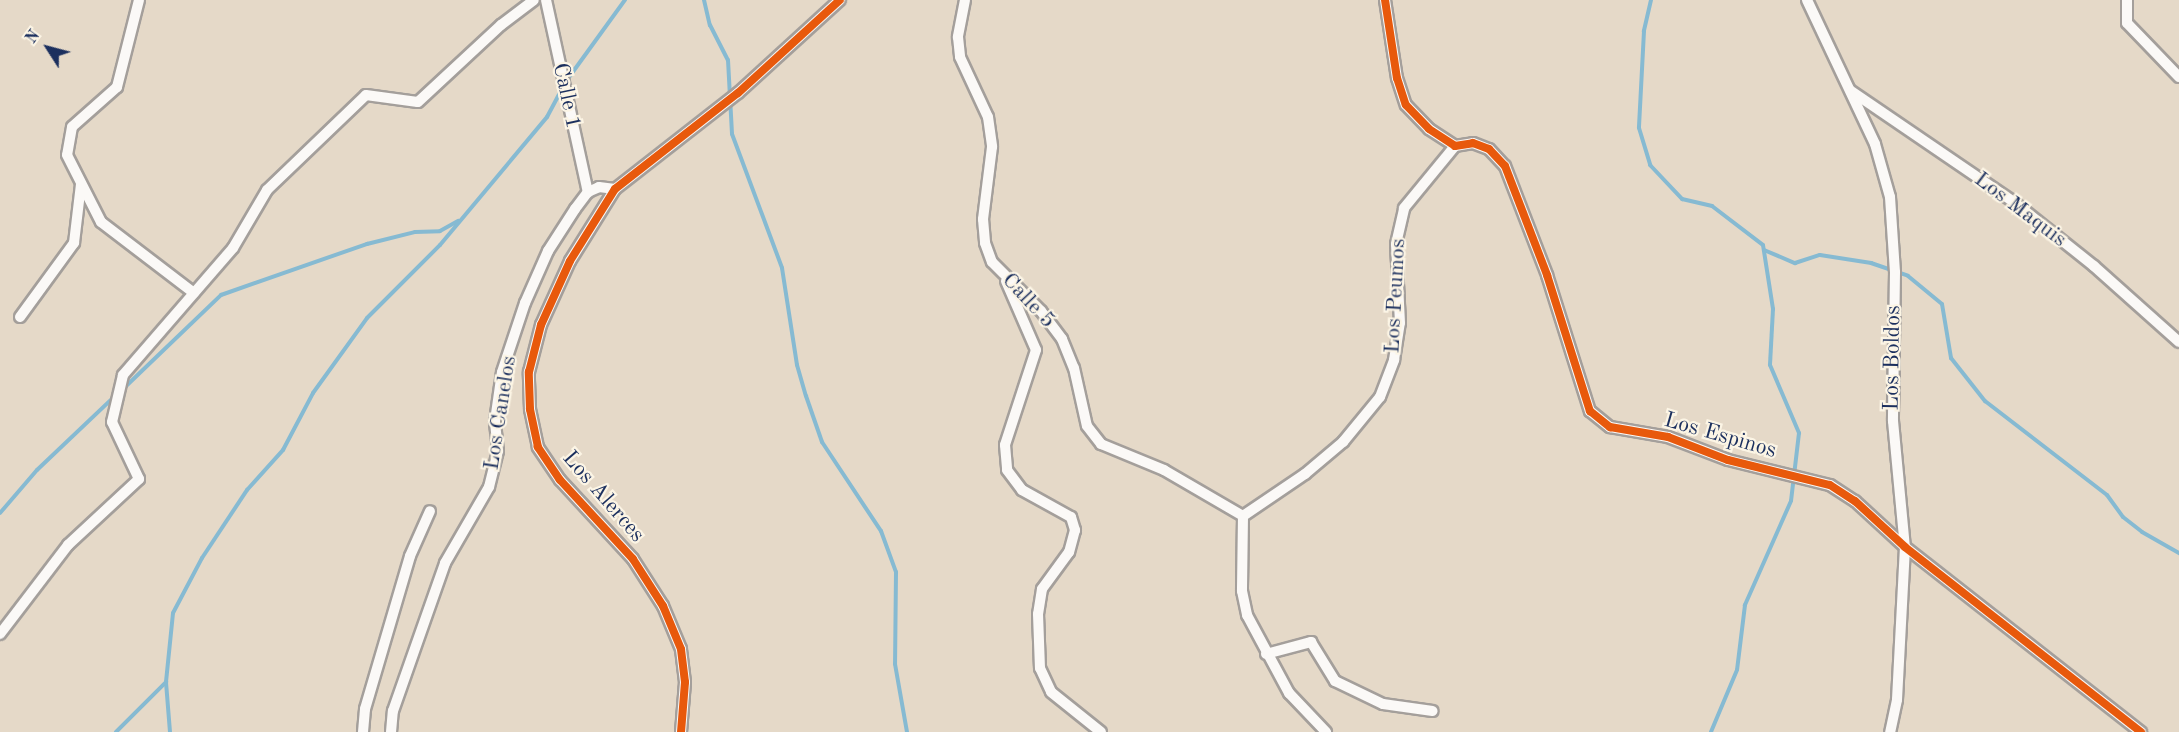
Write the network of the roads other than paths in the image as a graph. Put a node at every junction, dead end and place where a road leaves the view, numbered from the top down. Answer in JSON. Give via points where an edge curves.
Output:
{"nodes":[{"id":1,"x":140,"y":0,"type":"edge"},
{"id":2,"x":534,"y":0,"type":"edge"},
{"id":3,"x":546,"y":0,"type":"edge"},
{"id":4,"x":840,"y":0,"type":"edge"},
{"id":5,"x":964,"y":0,"type":"edge"},
{"id":6,"x":1384,"y":0,"type":"edge"},
{"id":7,"x":1807,"y":0,"type":"edge"},
{"id":8,"x":2127,"y":0,"type":"edge"},
{"id":9,"x":2179,"y":77,"type":"edge"},
{"id":10,"x":1851,"y":91,"type":"junction"},
{"id":11,"x":1455,"y":146,"type":"junction"},
{"id":12,"x":81,"y":183,"type":"junction"},
{"id":13,"x":615,"y":189,"type":"junction"},
{"id":14,"x":588,"y":192,"type":"junction"},
{"id":15,"x":1005,"y":278,"type":"junction"},
{"id":16,"x":194,"y":293,"type":"junction"},
{"id":17,"x":20,"y":317,"type":"dead end"},
{"id":18,"x":2179,"y":342,"type":"edge"},
{"id":19,"x":430,"y":511,"type":"dead end"},
{"id":20,"x":1243,"y":516,"type":"junction"},
{"id":21,"x":1905,"y":547,"type":"junction"},
{"id":22,"x":0,"y":634,"type":"edge"},
{"id":23,"x":1266,"y":654,"type":"junction"},
{"id":24,"x":1433,"y":711,"type":"dead end"},
{"id":25,"x":363,"y":732,"type":"edge"},
{"id":26,"x":391,"y":732,"type":"edge"},
{"id":27,"x":681,"y":732,"type":"edge"},
{"id":28,"x":1101,"y":732,"type":"edge"},
{"id":29,"x":1326,"y":732,"type":"edge"},
{"id":30,"x":1890,"y":732,"type":"edge"},
{"id":31,"x":2141,"y":732,"type":"edge"}],
"edges":[{"from":1,"to":12,"type":"street","via":[[117,87],[72,128],[67,156]]},
{"from":2,"to":16,"type":"street","via":[[418,102],[366,94],[267,190],[233,248]]},
{"from":3,"to":14,"type":"street","name":"Calle 1"},
{"from":4,"to":13,"type":"street","via":[[738,93]]},
{"from":5,"to":15,"type":"street","name":"Calle 5","via":[[958,37],[960,57],[988,117],[992,147],[985,243],[992,262]]},
{"from":6,"to":11,"type":"street","via":[[1397,78],[1406,105],[1429,129]]},
{"from":7,"to":10,"type":"street","name":"Los Boldos"},
{"from":8,"to":9,"type":"street","via":[[2127,23]]},
{"from":10,"to":18,"type":"street","name":"Los Maquis","via":[[2015,203],[2094,266]]},
{"from":10,"to":21,"type":"street","name":"Los Boldos","via":[[1885,169],[1890,197],[1895,272],[1893,421]]},
{"from":11,"to":20,"type":"street","name":"Los Peumos","via":[[1404,208],[1396,244],[1400,323],[1394,360],[1380,397],[1343,442],[1305,474]]},
{"from":11,"to":21,"type":"street","name":"Los Espinos","via":[[1473,143],[1489,149],[1505,166],[1547,275],[1590,411],[1611,427],[1668,437],[1728,460],[1830,486],[1855,501]]},
{"from":12,"to":16,"type":"street","via":[[100,222]]},
{"from":12,"to":17,"type":"street","via":[[74,243]]},
{"from":13,"to":14,"type":"street","via":[[599,187]]},
{"from":13,"to":27,"type":"street","name":"Los Alerces","via":[[570,261],[542,325],[530,372],[530,409],[538,447],[560,480],[633,559],[663,606],[681,649],[685,682]]},
{"from":14,"to":26,"type":"street","name":"Los Canelos","via":[[548,250],[525,303],[502,372],[495,421],[498,451],[489,487],[445,562],[393,711]]},
{"from":15,"to":20,"type":"street","name":"Calle 5","via":[[1041,310],[1062,339],[1074,368],[1087,426],[1101,444],[1164,470]]},
{"from":15,"to":28,"type":"street","via":[[1036,350],[1005,445],[1007,470],[1022,490],[1071,517],[1075,530],[1070,552],[1042,589],[1038,614],[1040,668],[1051,692]]},
{"from":16,"to":22,"type":"street","via":[[123,375],[112,422],[139,479],[68,545]]},
{"from":19,"to":25,"type":"street","via":[[411,556],[365,708]]},
{"from":20,"to":23,"type":"street","via":[[1242,591],[1247,615]]},
{"from":21,"to":30,"type":"street","name":"Los Boldos","via":[[1897,700]]},
{"from":21,"to":31,"type":"street","name":"Los Espinos"},
{"from":23,"to":24,"type":"street","via":[[1311,642],[1335,681],[1383,704]]},
{"from":23,"to":29,"type":"street","via":[[1289,693]]}]}
